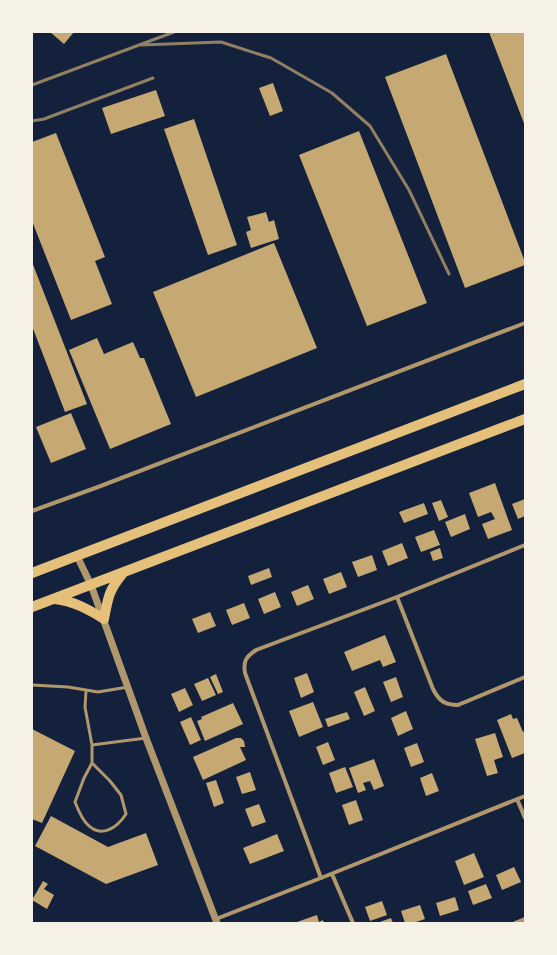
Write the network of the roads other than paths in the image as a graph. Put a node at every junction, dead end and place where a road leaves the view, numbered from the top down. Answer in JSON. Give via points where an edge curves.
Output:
{"nodes":[{"id":1,"x":525,"y":323,"type":"edge"},
{"id":2,"x":525,"y":384,"type":"edge"},
{"id":3,"x":525,"y":419,"type":"edge"},
{"id":4,"x":32,"y":511,"type":"edge"},
{"id":5,"x":525,"y":545,"type":"edge"},
{"id":6,"x":78,"y":556,"type":"junction"},
{"id":7,"x":32,"y":573,"type":"edge"},
{"id":8,"x":123,"y":573,"type":"junction"},
{"id":9,"x":91,"y":585,"type":"junction"},
{"id":10,"x":397,"y":597,"type":"junction"},
{"id":11,"x":55,"y":598,"type":"junction"},
{"id":12,"x":32,"y":607,"type":"edge"},
{"id":13,"x":104,"y":619,"type":"junction"},
{"id":14,"x":525,"y":677,"type":"edge"},
{"id":15,"x":32,"y":685,"type":"edge"},
{"id":16,"x":128,"y":687,"type":"junction"},
{"id":17,"x":86,"y":691,"type":"junction"},
{"id":18,"x":146,"y":738,"type":"junction"},
{"id":19,"x":92,"y":745,"type":"junction"},
{"id":20,"x":92,"y":763,"type":"junction"},
{"id":21,"x":525,"y":796,"type":"edge"},
{"id":22,"x":517,"y":799,"type":"junction"},
{"id":23,"x":525,"y":818,"type":"edge"},
{"id":24,"x":332,"y":874,"type":"junction"},
{"id":25,"x":321,"y":878,"type":"junction"},
{"id":26,"x":525,"y":919,"type":"edge"},
{"id":27,"x":216,"y":921,"type":"edge"},
{"id":28,"x":353,"y":923,"type":"edge"},
{"id":29,"x":515,"y":923,"type":"edge"}],
"edges":[{"from":1,"to":4,"type":"street"},
{"from":2,"to":6,"type":"main road"},
{"from":3,"to":8,"type":"main road"},
{"from":5,"to":10,"type":"street"},
{"from":6,"to":7,"type":"main road"},
{"from":6,"to":9,"type":"street"},
{"from":8,"to":9,"type":"main road"},
{"from":8,"to":13,"type":"main road","via":[[110,591]]},
{"from":9,"to":11,"type":"main road"},
{"from":9,"to":13,"type":"street"},
{"from":10,"to":14,"type":"street","via":[[433,689],[442,702],[458,705]]},
{"from":10,"to":25,"type":"street","via":[[256,650],[250,654],[244,666]]},
{"from":11,"to":12,"type":"main road"},
{"from":11,"to":13,"type":"main road","via":[[87,609]]},
{"from":13,"to":16,"type":"street"},
{"from":15,"to":17,"type":"lane"},
{"from":16,"to":17,"type":"lane","via":[[98,692]]},
{"from":16,"to":18,"type":"street"},
{"from":17,"to":19,"type":"lane","via":[[85,707]]},
{"from":18,"to":19,"type":"lane"},
{"from":18,"to":27,"type":"street"},
{"from":19,"to":20,"type":"lane"},
{"from":20,"to":20,"type":"lane","via":[[121,795],[126,814],[115,827],[105,831],[96,830],[87,824],[75,802]]},
{"from":21,"to":22,"type":"street"},
{"from":22,"to":23,"type":"street"},
{"from":22,"to":24,"type":"street"},
{"from":24,"to":25,"type":"street"},
{"from":24,"to":28,"type":"street"},
{"from":25,"to":27,"type":"street"},
{"from":26,"to":29,"type":"street"}]}
